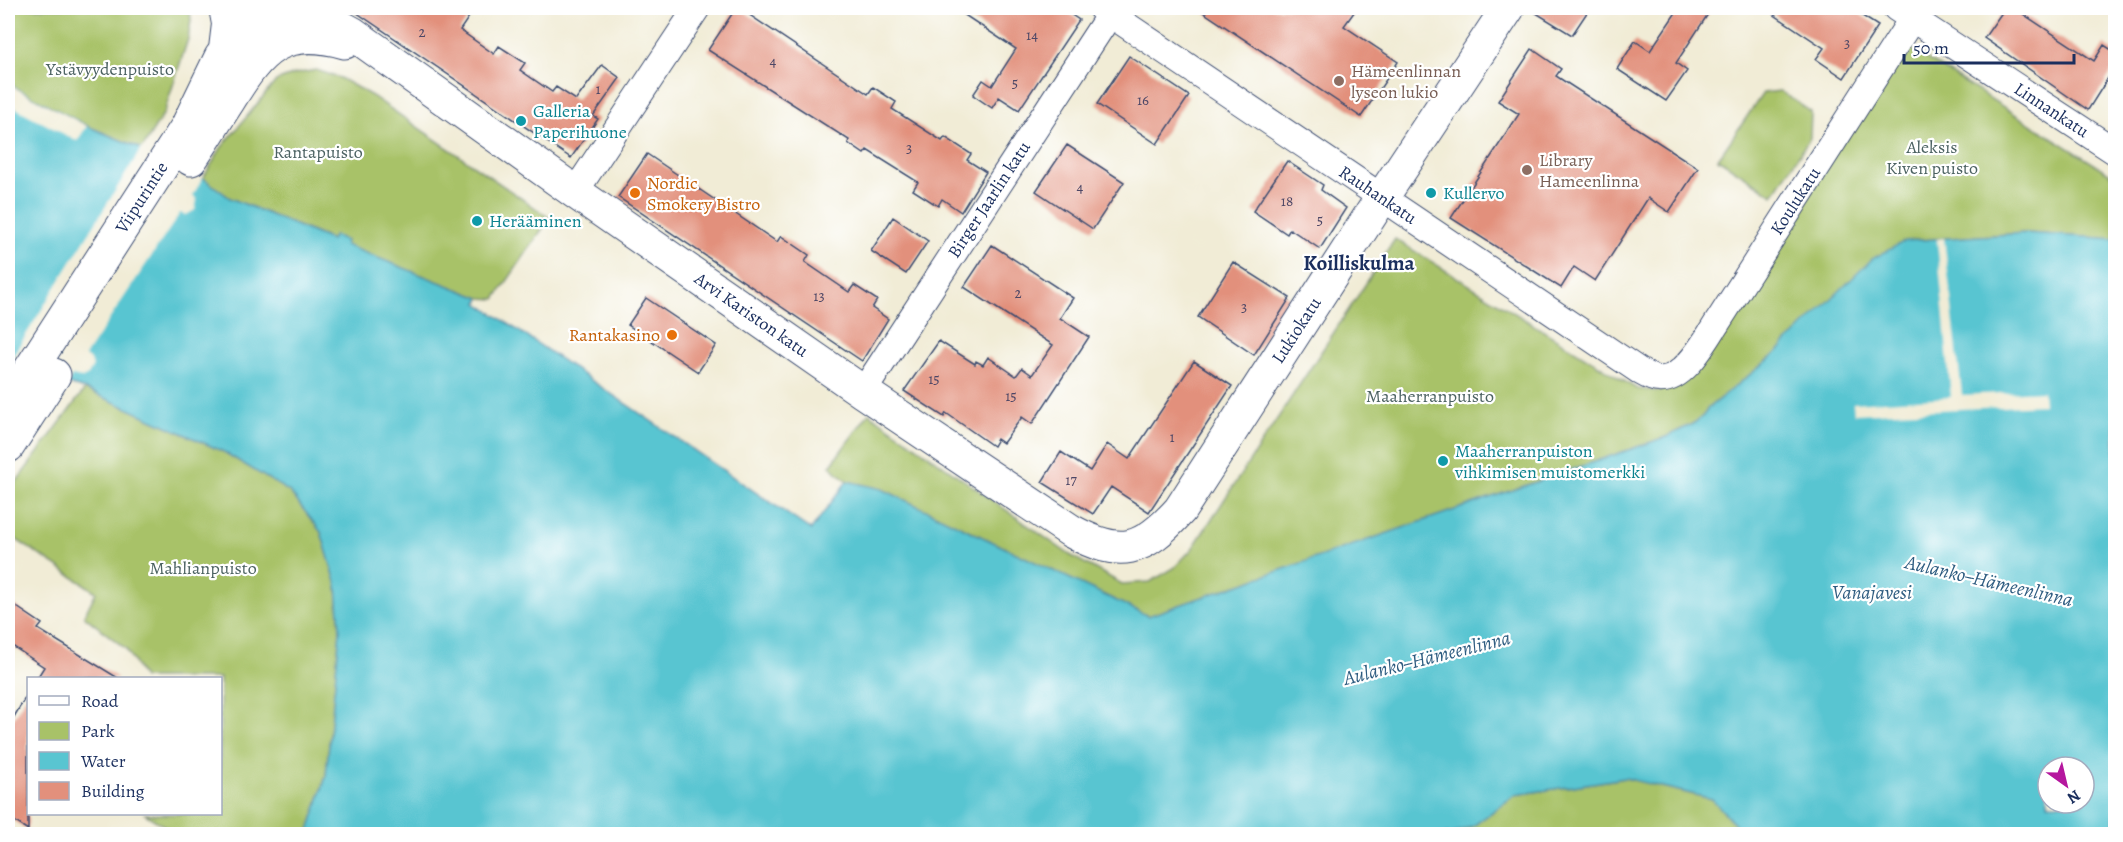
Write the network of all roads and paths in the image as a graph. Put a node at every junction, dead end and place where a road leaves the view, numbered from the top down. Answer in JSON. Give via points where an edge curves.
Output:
{"nodes":[{"id":1,"x":222,"y":8,"type":"edge"},
{"id":2,"x":697,"y":8,"type":"edge"},
{"id":3,"x":1508,"y":8,"type":"edge"},
{"id":4,"x":1108,"y":10,"type":"edge"},
{"id":5,"x":1909,"y":11,"type":"edge"},
{"id":6,"x":270,"y":19,"type":"edge"},
{"id":7,"x":221,"y":57,"type":"junction"},
{"id":8,"x":196,"y":132,"type":"junction"},
{"id":9,"x":2115,"y":152,"type":"edge"},
{"id":10,"x":574,"y":192,"type":"junction"},
{"id":11,"x":1381,"y":199,"type":"junction"},
{"id":12,"x":1658,"y":379,"type":"joint"},
{"id":13,"x":863,"y":392,"type":"junction"},
{"id":14,"x":12,"y":425,"type":"edge"},
{"id":15,"x":1129,"y":547,"type":"joint"}],
"edges":[{"from":1,"to":7,"type":"street","via":[[225,24]]},
{"from":2,"to":10,"type":"street"},
{"from":3,"to":11,"type":"main road","name":"Lukiokatu"},
{"from":4,"to":11,"type":"street","name":"Rauhankatu"},
{"from":4,"to":13,"type":"street","name":"Birger Jaarlin katu"},
{"from":5,"to":9,"type":"street","name":"Linnankatu"},
{"from":5,"to":12,"type":"street","name":"Koulukatu","via":[[1690,363],[1675,375]]},
{"from":6,"to":7,"type":"main road","name":"Viipurintie"},
{"from":6,"to":8,"type":"main road","name":"Viipurintie","via":[[245,72]]},
{"from":6,"to":10,"type":"main road","name":"Arvi Kariston katu","via":[[349,43],[386,59]]},
{"from":7,"to":8,"type":"main road","name":"Viipurintie"},
{"from":8,"to":14,"type":"main road","name":"Viipurintie"},
{"from":10,"to":13,"type":"main road","name":"Arvi Kariston katu"},
{"from":11,"to":12,"type":"street","name":"Rauhankatu","via":[[1641,372]]},
{"from":11,"to":15,"type":"main road","name":"Lukiokatu","via":[[1180,510],[1161,531]]},
{"from":13,"to":15,"type":"main road","name":"Arvi Kariston katu","via":[[1071,531],[1091,542]]}]}
